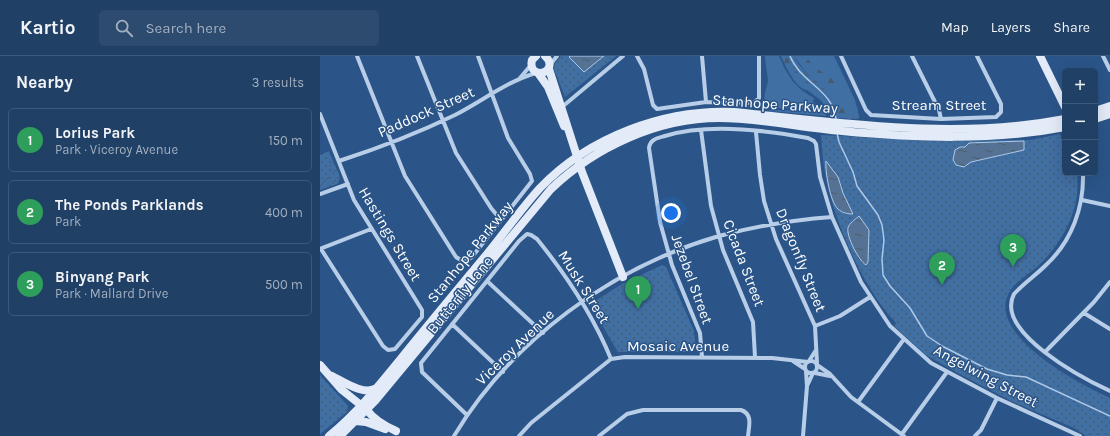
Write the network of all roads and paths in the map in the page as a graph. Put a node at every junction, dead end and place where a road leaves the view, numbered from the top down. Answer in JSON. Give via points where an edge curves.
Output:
{"nodes":[{"id":1,"x":357,"y":56,"type":"edge"},
{"id":2,"x":417,"y":56,"type":"edge"},
{"id":3,"x":478,"y":56,"type":"edge"},
{"id":4,"x":547,"y":56,"type":"edge"},
{"id":5,"x":557,"y":56,"type":"edge"},
{"id":6,"x":623,"y":56,"type":"edge"},
{"id":7,"x":637,"y":56,"type":"edge"},
{"id":8,"x":702,"y":56,"type":"edge"},
{"id":9,"x":759,"y":56,"type":"edge"},
{"id":10,"x":841,"y":56,"type":"edge"},
{"id":11,"x":912,"y":56,"type":"edge"},
{"id":12,"x":977,"y":56,"type":"edge"},
{"id":13,"x":1040,"y":56,"type":"edge"},
{"id":14,"x":1103,"y":56,"type":"edge"},
{"id":15,"x":533,"y":59,"type":"edge"},
{"id":16,"x":549,"y":67,"type":"junction"},
{"id":17,"x":1110,"y":70,"type":"edge"},
{"id":18,"x":537,"y":73,"type":"junction"},
{"id":19,"x":519,"y":79,"type":"junction"},
{"id":20,"x":493,"y":95,"type":"junction"},
{"id":21,"x":706,"y":102,"type":"junction"},
{"id":22,"x":1064,"y":104,"type":"edge"},
{"id":23,"x":1110,"y":106,"type":"edge"},
{"id":24,"x":562,"y":107,"type":"junction"},
{"id":25,"x":1098,"y":110,"type":"edge"},
{"id":26,"x":320,"y":114,"type":"edge"},
{"id":27,"x":1110,"y":114,"type":"edge"},
{"id":28,"x":1098,"y":118,"type":"edge"},
{"id":29,"x":941,"y":119,"type":"junction"},
{"id":30,"x":1062,"y":119,"type":"edge"},
{"id":31,"x":444,"y":120,"type":"junction"},
{"id":32,"x":841,"y":127,"type":"junction"},
{"id":33,"x":1062,"y":128,"type":"edge"},
{"id":34,"x":701,"y":130,"type":"junction"},
{"id":35,"x":756,"y":132,"type":"junction"},
{"id":36,"x":570,"y":136,"type":"junction"},
{"id":37,"x":392,"y":142,"type":"junction"},
{"id":38,"x":339,"y":161,"type":"junction"},
{"id":39,"x":579,"y":161,"type":"junction"},
{"id":40,"x":1083,"y":176,"type":"edge"},
{"id":41,"x":348,"y":184,"type":"junction"},
{"id":42,"x":320,"y":194,"type":"edge"},
{"id":43,"x":1082,"y":200,"type":"junction"},
{"id":44,"x":1110,"y":206,"type":"edge"},
{"id":45,"x":832,"y":217,"type":"junction"},
{"id":46,"x":501,"y":220,"type":"junction"},
{"id":47,"x":771,"y":224,"type":"junction"},
{"id":48,"x":371,"y":229,"type":"junction"},
{"id":49,"x":528,"y":234,"type":"joint"},
{"id":50,"x":719,"y":236,"type":"junction"},
{"id":51,"x":320,"y":249,"type":"edge"},
{"id":52,"x":669,"y":254,"type":"junction"},
{"id":53,"x":623,"y":277,"type":"junction"},
{"id":54,"x":487,"y":280,"type":"junction"},
{"id":55,"x":1110,"y":282,"type":"edge"},
{"id":56,"x":870,"y":298,"type":"junction"},
{"id":57,"x":582,"y":302,"type":"junction"},
{"id":58,"x":1084,"y":313,"type":"junction"},
{"id":59,"x":452,"y":324,"type":"junction"},
{"id":60,"x":815,"y":326,"type":"junction"},
{"id":61,"x":1110,"y":329,"type":"edge"},
{"id":62,"x":543,"y":333,"type":"junction"},
{"id":63,"x":904,"y":339,"type":"junction"},
{"id":64,"x":816,"y":350,"type":"junction"},
{"id":65,"x":1045,"y":352,"type":"junction"},
{"id":66,"x":702,"y":357,"type":"junction"},
{"id":67,"x":755,"y":357,"type":"junction"},
{"id":68,"x":611,"y":359,"type":"junction"},
{"id":69,"x":793,"y":361,"type":"junction"},
{"id":70,"x":808,"y":361,"type":"junction"},
{"id":71,"x":817,"y":364,"type":"junction"},
{"id":72,"x":322,"y":368,"type":"edge"},
{"id":73,"x":805,"y":370,"type":"junction"},
{"id":74,"x":503,"y":372,"type":"junction"},
{"id":75,"x":948,"y":372,"type":"junction"},
{"id":76,"x":814,"y":373,"type":"junction"},
{"id":77,"x":830,"y":376,"type":"junction"},
{"id":78,"x":807,"y":386,"type":"junction"},
{"id":79,"x":377,"y":388,"type":"junction"},
{"id":80,"x":1110,"y":391,"type":"edge"},
{"id":81,"x":997,"y":398,"type":"junction"},
{"id":82,"x":858,"y":402,"type":"junction"},
{"id":83,"x":364,"y":408,"type":"junction"},
{"id":84,"x":467,"y":415,"type":"junction"},
{"id":85,"x":356,"y":421,"type":"junction"},
{"id":86,"x":396,"y":431,"type":"junction"},
{"id":87,"x":903,"y":435,"type":"edge"},
{"id":88,"x":978,"y":435,"type":"edge"},
{"id":89,"x":329,"y":436,"type":"edge"},
{"id":90,"x":340,"y":436,"type":"edge"},
{"id":91,"x":403,"y":436,"type":"edge"},
{"id":92,"x":454,"y":436,"type":"edge"},
{"id":93,"x":519,"y":436,"type":"edge"},
{"id":94,"x":598,"y":436,"type":"edge"},
{"id":95,"x":748,"y":436,"type":"edge"},
{"id":96,"x":803,"y":436,"type":"edge"},
{"id":97,"x":1080,"y":436,"type":"edge"}],
"edges":[{"from":1,"to":37,"type":"street"},
{"from":2,"to":31,"type":"street"},
{"from":3,"to":20,"type":"street"},
{"from":4,"to":16,"type":"main road"},
{"from":5,"to":16,"type":"street"},
{"from":6,"to":24,"type":"street"},
{"from":7,"to":21,"type":"street","via":[[644,69],[652,103],[656,109]]},
{"from":8,"to":21,"type":"street"},
{"from":9,"to":21,"type":"street","via":[[759,98],[756,102]]},
{"from":10,"to":29,"type":"street","name":"Stream Street","via":[[868,114]]},
{"from":11,"to":29,"type":"street","via":[[941,112]]},
{"from":12,"to":29,"type":"street","name":"Stream Street","via":[[1001,104],[1001,112],[993,117]]},
{"from":13,"to":22,"type":"main road"},
{"from":14,"to":17,"type":"street"},
{"from":15,"to":18,"type":"main road","via":[[532,69]]},
{"from":15,"to":19,"type":"street","name":"Paddock Street"},
{"from":16,"to":18,"type":"main road","via":[[543,73]]},
{"from":16,"to":24,"type":"main road"},
{"from":18,"to":19,"type":"street","name":"Paddock Street"},
{"from":18,"to":36,"type":"main road","via":[[548,87],[561,122]]},
{"from":19,"to":20,"type":"street","name":"Paddock Street"},
{"from":20,"to":31,"type":"street","name":"Paddock Street"},
{"from":20,"to":46,"type":"street","via":[[508,138],[532,179],[531,184]]},
{"from":23,"to":25,"type":"main road"},
{"from":24,"to":36,"type":"main road"},
{"from":26,"to":38,"type":"street","name":"Hastings Street"},
{"from":27,"to":28,"type":"main road"},
{"from":30,"to":32,"type":"main road","name":"Stanhope Parkway","via":[[1007,127],[950,129]]},
{"from":31,"to":37,"type":"street","name":"Paddock Street"},
{"from":31,"to":46,"type":"street","via":[[456,153]]},
{"from":32,"to":33,"type":"main road","name":"Stanhope Parkway","via":[[939,136],[995,135]]},
{"from":32,"to":39,"type":"main road","name":"Stanhope Parkway","via":[[730,118],[690,120],[641,133]]},
{"from":34,"to":35,"type":"street","via":[[725,128]]},
{"from":34,"to":50,"type":"street","name":"Cicada Street","via":[[708,194]]},
{"from":34,"to":52,"type":"street","name":"Jezebel Street","via":[[655,139],[649,148],[660,222]]},
{"from":35,"to":45,"type":"street","name":"Angelwing Street","via":[[808,138],[814,141],[820,177]]},
{"from":35,"to":47,"type":"street","name":"Dragonfly Street","via":[[761,186]]},
{"from":36,"to":39,"type":"main road"},
{"from":37,"to":38,"type":"street","name":"Paddock Street"},
{"from":37,"to":46,"type":"street","via":[[405,176],[459,261],[470,259]]},
{"from":38,"to":41,"type":"street","name":"Hastings Street"},
{"from":39,"to":53,"type":"main road"},
{"from":39,"to":79,"type":"main road","name":"Stanhope Parkway","via":[[541,188]]},
{"from":39,"to":83,"type":"main road","name":"Stanhope Parkway","via":[[534,207]]},
{"from":40,"to":43,"type":"street"},
{"from":41,"to":42,"type":"street"},
{"from":41,"to":48,"type":"street","name":"Hastings Street"},
{"from":43,"to":44,"type":"street"},
{"from":43,"to":65,"type":"street","via":[[1076,220],[1058,252],[1012,297],[1011,305],[1015,319]]},
{"from":45,"to":47,"type":"street","name":"Viceroy Avenue"},
{"from":45,"to":56,"type":"street","name":"Angelwing Street","via":[[860,282]]},
{"from":47,"to":50,"type":"street","name":"Viceroy Avenue"},
{"from":47,"to":60,"type":"street","name":"Dragonfly Street"},
{"from":48,"to":51,"type":"street"},
{"from":48,"to":51,"type":"street","name":"Hastings Street","via":[[423,312],[422,317],[395,349],[388,350],[383,346]]},
{"from":49,"to":54,"type":"street","name":"Butterfly Lane","via":[[519,241]]},
{"from":49,"to":57,"type":"street","name":"Musk Street","via":[[545,249]]},
{"from":50,"to":52,"type":"street","name":"Viceroy Avenue"},
{"from":50,"to":67,"type":"street","name":"Cicada Street","via":[[753,322]]},
{"from":52,"to":53,"type":"street","name":"Viceroy Avenue"},
{"from":52,"to":66,"type":"street","name":"Jezebel Street","via":[[700,333]]},
{"from":53,"to":57,"type":"street","name":"Viceroy Avenue"},
{"from":54,"to":59,"type":"street","name":"Butterfly Lane"},
{"from":54,"to":62,"type":"street"},
{"from":55,"to":58,"type":"street"},
{"from":56,"to":60,"type":"street","via":[[840,316]]},
{"from":56,"to":63,"type":"street","name":"Angelwing Street","via":[[886,321]]},
{"from":57,"to":62,"type":"street","name":"Viceroy Avenue"},
{"from":57,"to":68,"type":"street","name":"Musk Street"},
{"from":58,"to":61,"type":"street"},
{"from":58,"to":65,"type":"street"},
{"from":59,"to":74,"type":"street"},
{"from":59,"to":84,"type":"street","name":"Butterfly Lane","via":[[421,363],[420,368]]},
{"from":60,"to":64,"type":"street","name":"Dragonfly Street"},
{"from":62,"to":74,"type":"street","name":"Viceroy Avenue"},
{"from":63,"to":75,"type":"street","name":"Angelwing Street","via":[[925,359]]},
{"from":63,"to":82,"type":"street"},
{"from":64,"to":70,"type":"street"},
{"from":64,"to":71,"type":"street","name":"Dragonfly Street"},
{"from":65,"to":80,"type":"street","via":[[1077,375]]},
{"from":66,"to":67,"type":"street","name":"Mosaic Avenue"},
{"from":66,"to":68,"type":"street","name":"Mosaic Avenue"},
{"from":67,"to":69,"type":"street","name":"Mosaic Avenue"},
{"from":68,"to":93,"type":"street","name":"Mosaic Avenue","via":[[531,423]]},
{"from":69,"to":70,"type":"street","name":"Mosaic Avenue"},
{"from":69,"to":73,"type":"street","name":"Mosaic Avenue"},
{"from":70,"to":71,"type":"street","name":"Mosaic Avenue"},
{"from":70,"to":73,"type":"street"},
{"from":71,"to":76,"type":"street"},
{"from":71,"to":77,"type":"street"},
{"from":72,"to":79,"type":"main road","via":[[359,388],[370,391]]},
{"from":72,"to":83,"type":"main road","via":[[342,390]]},
{"from":73,"to":76,"type":"street","name":"Mosaic Avenue"},
{"from":73,"to":78,"type":"street"},
{"from":74,"to":84,"type":"street","name":"Viceroy Avenue"},
{"from":75,"to":81,"type":"street","name":"Angelwing Street"},
{"from":75,"to":87,"type":"street"},
{"from":76,"to":77,"type":"street"},
{"from":76,"to":78,"type":"street"},
{"from":77,"to":82,"type":"street"},
{"from":78,"to":96,"type":"street"},
{"from":79,"to":83,"type":"main road","name":"Stanhope Parkway"},
{"from":81,"to":88,"type":"street"},
{"from":81,"to":97,"type":"street","name":"Angelwing Street"},
{"from":82,"to":87,"type":"street"},
{"from":83,"to":85,"type":"main road","name":"Stanhope Parkway"},
{"from":83,"to":86,"type":"main road","via":[[384,425]]},
{"from":83,"to":89,"type":"main road","name":"Stanhope Parkway"},
{"from":84,"to":92,"type":"street","name":"Viceroy Avenue"},
{"from":85,"to":86,"type":"main road"},
{"from":85,"to":90,"type":"main road","name":"Stanhope Parkway"},
{"from":86,"to":91,"type":"main road"},
{"from":94,"to":95,"type":"street","via":[[627,414],[643,410],[741,410],[747,413],[750,419]]}]}
